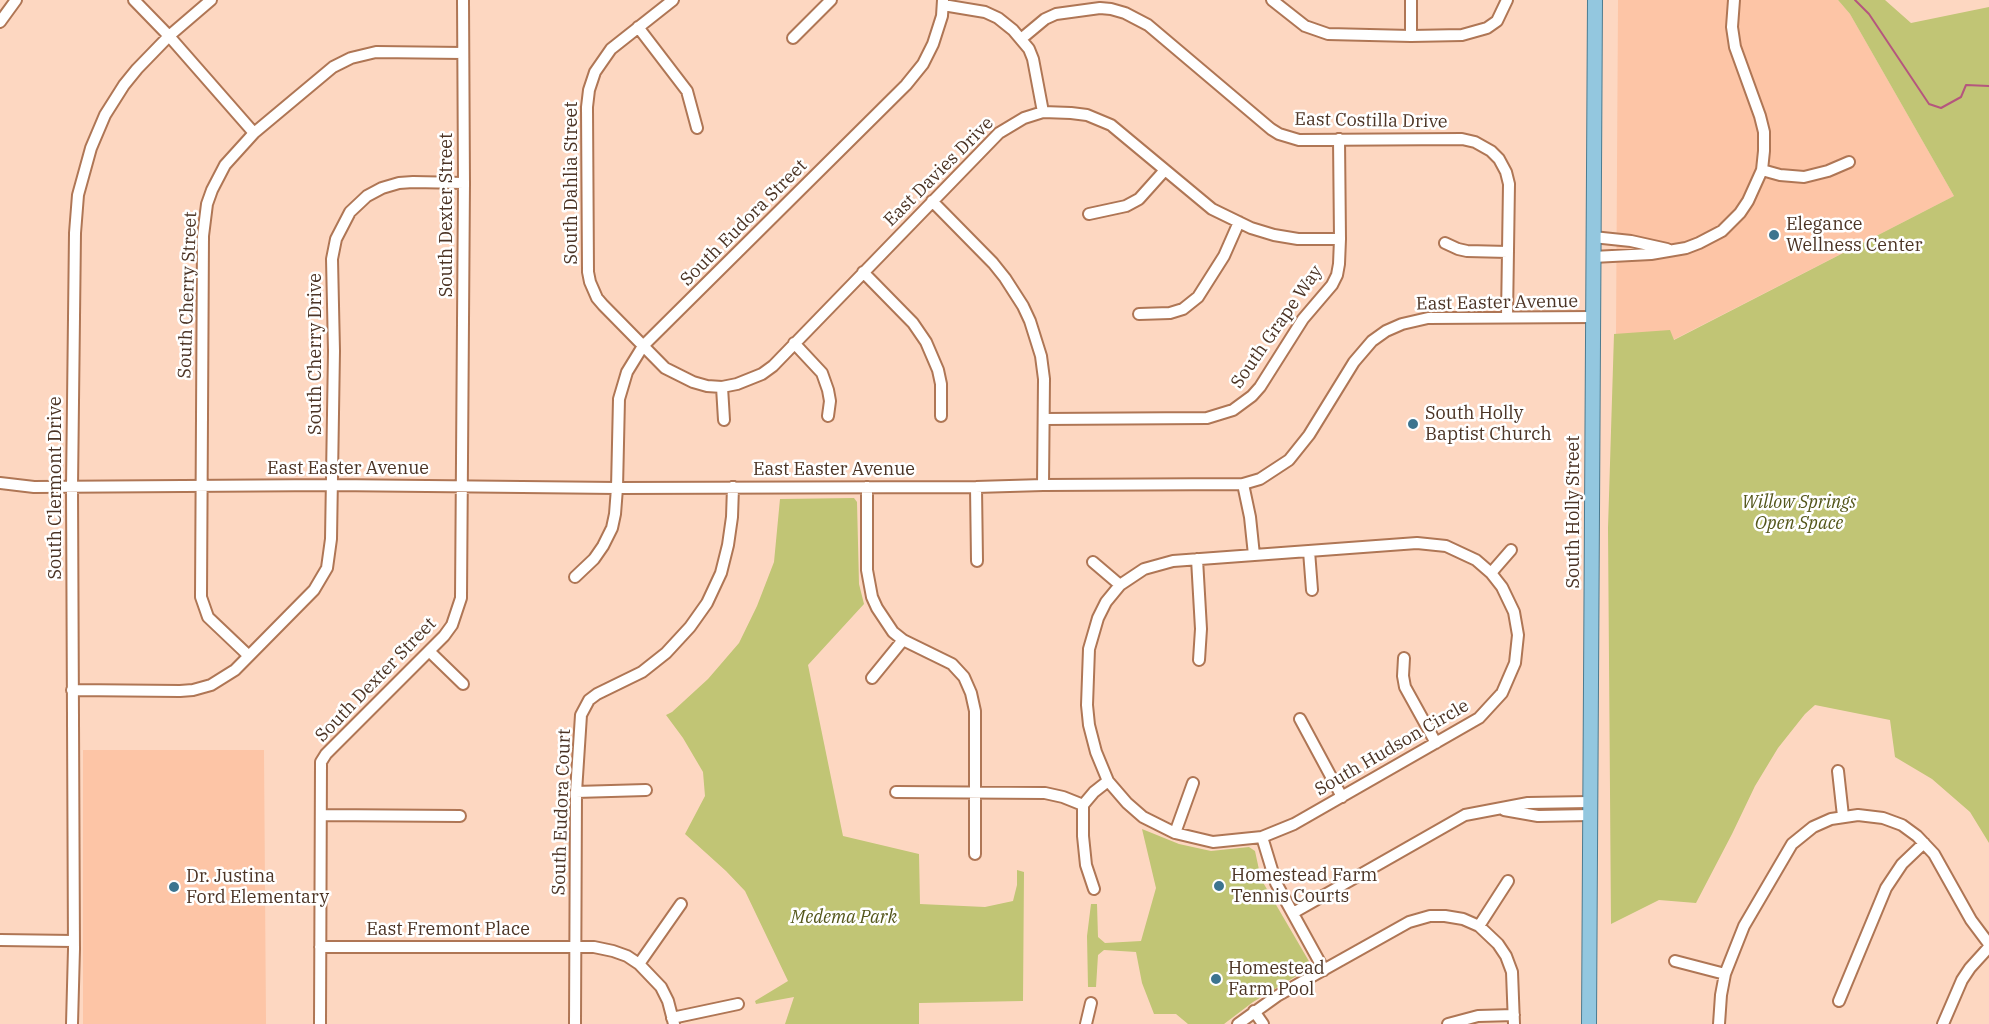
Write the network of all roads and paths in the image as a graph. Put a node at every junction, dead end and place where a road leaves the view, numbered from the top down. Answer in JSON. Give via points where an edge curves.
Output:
{"nodes":[{"id":1,"x":16,"y":0,"type":"edge"},
{"id":2,"x":134,"y":0,"type":"edge"},
{"id":3,"x":211,"y":0,"type":"edge"},
{"id":4,"x":463,"y":0,"type":"edge"},
{"id":5,"x":673,"y":0,"type":"edge"},
{"id":6,"x":831,"y":0,"type":"edge"},
{"id":7,"x":1272,"y":0,"type":"edge"},
{"id":8,"x":1411,"y":0,"type":"edge"},
{"id":9,"x":1507,"y":0,"type":"edge"},
{"id":10,"x":1595,"y":0,"type":"edge"},
{"id":11,"x":1734,"y":0,"type":"edge"},
{"id":12,"x":943,"y":3,"type":"edge"},
{"id":13,"x":0,"y":22,"type":"edge"},
{"id":14,"x":638,"y":27,"type":"junction"},
{"id":15,"x":169,"y":36,"type":"junction"},
{"id":16,"x":1411,"y":36,"type":"junction"},
{"id":17,"x":794,"y":38,"type":"dead end"},
{"id":18,"x":1021,"y":39,"type":"junction"},
{"id":19,"x":463,"y":53,"type":"junction"},
{"id":20,"x":1043,"y":112,"type":"junction"},
{"id":21,"x":697,"y":128,"type":"dead end"},
{"id":22,"x":254,"y":133,"type":"junction"},
{"id":23,"x":1339,"y":140,"type":"junction"},
{"id":24,"x":1849,"y":162,"type":"dead end"},
{"id":25,"x":1166,"y":170,"type":"junction"},
{"id":26,"x":1762,"y":170,"type":"junction"},
{"id":27,"x":464,"y":183,"type":"junction"},
{"id":28,"x":932,"y":201,"type":"junction"},
{"id":29,"x":1089,"y":214,"type":"dead end"},
{"id":30,"x":1239,"y":222,"type":"junction"},
{"id":31,"x":1593,"y":237,"type":"junction"},
{"id":32,"x":1340,"y":239,"type":"junction"},
{"id":33,"x":1445,"y":243,"type":"dead end"},
{"id":34,"x":1670,"y":250,"type":"junction"},
{"id":35,"x":1509,"y":252,"type":"junction"},
{"id":36,"x":1593,"y":257,"type":"junction"},
{"id":37,"x":863,"y":272,"type":"junction"},
{"id":38,"x":1139,"y":314,"type":"dead end"},
{"id":39,"x":1507,"y":317,"type":"junction"},
{"id":40,"x":1593,"y":318,"type":"junction"},
{"id":41,"x":794,"y":343,"type":"junction"},
{"id":42,"x":643,"y":346,"type":"junction"},
{"id":43,"x":722,"y":387,"type":"junction"},
{"id":44,"x":828,"y":416,"type":"dead end"},
{"id":45,"x":941,"y":416,"type":"dead end"},
{"id":46,"x":1044,"y":419,"type":"junction"},
{"id":47,"x":724,"y":420,"type":"dead end"},
{"id":48,"x":0,"y":483,"type":"edge"},
{"id":49,"x":1243,"y":484,"type":"junction"},
{"id":50,"x":332,"y":485,"type":"junction"},
{"id":51,"x":1043,"y":485,"type":"junction"},
{"id":52,"x":202,"y":486,"type":"junction"},
{"id":53,"x":462,"y":486,"type":"junction"},
{"id":54,"x":733,"y":486,"type":"junction"},
{"id":55,"x":72,"y":487,"type":"junction"},
{"id":56,"x":867,"y":487,"type":"junction"},
{"id":57,"x":976,"y":487,"type":"junction"},
{"id":58,"x":617,"y":488,"type":"junction"},
{"id":59,"x":1309,"y":550,"type":"junction"},
{"id":60,"x":1511,"y":550,"type":"dead end"},
{"id":61,"x":1254,"y":555,"type":"junction"},
{"id":62,"x":1197,"y":559,"type":"junction"},
{"id":63,"x":977,"y":561,"type":"dead end"},
{"id":64,"x":1093,"y":562,"type":"dead end"},
{"id":65,"x":1491,"y":573,"type":"junction"},
{"id":66,"x":575,"y":577,"type":"dead end"},
{"id":67,"x":1120,"y":585,"type":"junction"},
{"id":68,"x":1312,"y":590,"type":"dead end"},
{"id":69,"x":903,"y":640,"type":"junction"},
{"id":70,"x":429,"y":651,"type":"junction"},
{"id":71,"x":248,"y":655,"type":"junction"},
{"id":72,"x":1404,"y":658,"type":"dead end"},
{"id":73,"x":1199,"y":660,"type":"dead end"},
{"id":74,"x":872,"y":678,"type":"dead end"},
{"id":75,"x":463,"y":684,"type":"dead end"},
{"id":76,"x":72,"y":690,"type":"junction"},
{"id":77,"x":1299,"y":719,"type":"dead end"},
{"id":78,"x":1436,"y":743,"type":"junction"},
{"id":79,"x":1838,"y":771,"type":"dead end"},
{"id":80,"x":1108,"y":782,"type":"junction"},
{"id":81,"x":1193,"y":783,"type":"dead end"},
{"id":82,"x":646,"y":790,"type":"dead end"},
{"id":83,"x":576,"y":792,"type":"junction"},
{"id":84,"x":896,"y":792,"type":"dead end"},
{"id":85,"x":976,"y":793,"type":"junction"},
{"id":86,"x":1342,"y":797,"type":"junction"},
{"id":87,"x":1083,"y":805,"type":"junction"},
{"id":88,"x":1590,"y":808,"type":"junction"},
{"id":89,"x":321,"y":815,"type":"junction"},
{"id":90,"x":460,"y":816,"type":"dead end"},
{"id":91,"x":1843,"y":816,"type":"junction"},
{"id":92,"x":1175,"y":833,"type":"junction"},
{"id":93,"x":1262,"y":837,"type":"junction"},
{"id":94,"x":1924,"y":843,"type":"junction"},
{"id":95,"x":975,"y":854,"type":"dead end"},
{"id":96,"x":1508,"y":881,"type":"dead end"},
{"id":97,"x":1094,"y":889,"type":"dead end"},
{"id":98,"x":681,"y":904,"type":"dead end"},
{"id":99,"x":1293,"y":913,"type":"junction"},
{"id":100,"x":1479,"y":926,"type":"junction"},
{"id":101,"x":0,"y":940,"type":"edge"},
{"id":102,"x":73,"y":941,"type":"junction"},
{"id":103,"x":1989,"y":945,"type":"edge"},
{"id":104,"x":320,"y":946,"type":"junction"},
{"id":105,"x":576,"y":947,"type":"junction"},
{"id":106,"x":1675,"y":961,"type":"dead end"},
{"id":107,"x":639,"y":964,"type":"junction"},
{"id":108,"x":1324,"y":970,"type":"junction"},
{"id":109,"x":1725,"y":974,"type":"junction"},
{"id":110,"x":1839,"y":1001,"type":"dead end"},
{"id":111,"x":1091,"y":1003,"type":"dead end"},
{"id":112,"x":738,"y":1004,"type":"dead end"},
{"id":113,"x":1254,"y":1011,"type":"junction"},
{"id":114,"x":1514,"y":1020,"type":"edge"},
{"id":115,"x":673,"y":1021,"type":"edge"},
{"id":116,"x":72,"y":1024,"type":"edge"},
{"id":117,"x":320,"y":1024,"type":"edge"},
{"id":118,"x":575,"y":1024,"type":"edge"},
{"id":119,"x":1086,"y":1024,"type":"edge"},
{"id":120,"x":1238,"y":1024,"type":"edge"},
{"id":121,"x":1263,"y":1024,"type":"edge"},
{"id":122,"x":1448,"y":1024,"type":"edge"},
{"id":123,"x":1589,"y":1024,"type":"edge"},
{"id":124,"x":1719,"y":1024,"type":"edge"},
{"id":125,"x":1943,"y":1024,"type":"edge"}],
"edges":[{"from":1,"to":13,"type":"street"},
{"from":2,"to":15,"type":"street"},
{"from":3,"to":15,"type":"street","name":"South Clermont Drive"},
{"from":4,"to":19,"type":"street","name":"South Dexter Street"},
{"from":5,"to":14,"type":"street","name":"South Dahlia Street"},
{"from":6,"to":17,"type":"street"},
{"from":7,"to":16,"type":"street","via":[[1305,26],[1328,34]]},
{"from":8,"to":16,"type":"street"},
{"from":9,"to":16,"type":"street","via":[[1497,21],[1487,28],[1462,35]]},
{"from":10,"to":31,"type":"main road","name":"South Holly Street"},
{"from":11,"to":26,"type":"street","via":[[1735,47],[1764,132]]},
{"from":12,"to":18,"type":"street","via":[[985,12]]},
{"from":12,"to":42,"type":"street","name":"South Eudora Street","via":[[933,44],[906,85]]},
{"from":14,"to":21,"type":"street","via":[[687,91]]},
{"from":14,"to":42,"type":"street","name":"South Dahlia Street","via":[[606,55],[589,90],[588,272],[597,298]]},
{"from":15,"to":22,"type":"street"},
{"from":15,"to":55,"type":"street","name":"South Clermont Drive","via":[[116,98],[91,148],[78,195]]},
{"from":18,"to":20,"type":"street","via":[[1037,70]]},
{"from":18,"to":23,"type":"street","name":"East Costilla Drive","via":[[1056,14],[1100,8],[1125,13],[1148,25],[1279,134],[1299,140]]},
{"from":19,"to":22,"type":"street","name":"South Cherry Street","via":[[376,52],[351,58],[333,67]]},
{"from":19,"to":27,"type":"street","name":"South Dexter Street"},
{"from":20,"to":25,"type":"street","name":"East Davies Drive","via":[[1071,112],[1111,125]]},
{"from":20,"to":28,"type":"street","name":"East Davies Drive","via":[[999,133]]},
{"from":22,"to":52,"type":"street","name":"South Cherry Street","via":[[217,179],[204,222]]},
{"from":23,"to":32,"type":"street","name":"South Grape Way"},
{"from":23,"to":35,"type":"street","name":"East Costilla Drive","via":[[1462,140],[1491,151],[1499,159],[1509,184]]},
{"from":24,"to":26,"type":"street","via":[[1804,177]]},
{"from":25,"to":29,"type":"street","via":[[1139,199]]},
{"from":25,"to":30,"type":"street","name":"East Davies Drive","via":[[1212,208]]},
{"from":26,"to":34,"type":"street","via":[[1748,201],[1722,231],[1700,243]]},
{"from":27,"to":50,"type":"street","name":"South Cherry Drive","via":[[413,182],[382,188],[350,212],[336,239],[332,259]]},
{"from":27,"to":53,"type":"street","name":"South Dexter Street"},
{"from":28,"to":37,"type":"street","name":"East Davies Drive"},
{"from":28,"to":46,"type":"street","via":[[993,263],[1023,306],[1041,356]]},
{"from":30,"to":32,"type":"street","name":"East Davies Drive","via":[[1274,235]]},
{"from":30,"to":38,"type":"street","via":[[1224,256],[1198,297],[1170,313]]},
{"from":31,"to":34,"type":"street"},
{"from":31,"to":36,"type":"main road","name":"South Holly Street"},
{"from":32,"to":46,"type":"street","name":"South Grape Way","via":[[1339,264],[1332,285],[1303,319],[1260,387],[1243,404],[1207,418]]},
{"from":33,"to":35,"type":"street","via":[[1467,251]]},
{"from":34,"to":36,"type":"street"},
{"from":35,"to":39,"type":"street","name":"East Costilla Drive"},
{"from":36,"to":40,"type":"main road","name":"South Holly Street"},
{"from":37,"to":41,"type":"street","name":"East Davies Drive"},
{"from":37,"to":45,"type":"street","via":[[913,323],[926,342],[941,384]]},
{"from":39,"to":40,"type":"street","name":"East Easter Avenue"},
{"from":39,"to":49,"type":"street","name":"East Easter Avenue","via":[[1422,319],[1386,331],[1354,362],[1290,460],[1260,479]]},
{"from":40,"to":88,"type":"main road","name":"South Holly Street"},
{"from":41,"to":43,"type":"street","name":"East Davies Drive","via":[[762,374]]},
{"from":41,"to":44,"type":"street","via":[[822,374],[830,401]]},
{"from":42,"to":43,"type":"street","name":"East Davies Drive","via":[[665,368],[682,378]]},
{"from":42,"to":58,"type":"street","name":"South Eudora Street","via":[[627,372],[619,399]]},
{"from":43,"to":47,"type":"street"},
{"from":46,"to":51,"type":"street"},
{"from":48,"to":55,"type":"street","name":"East Easter Avenue"},
{"from":49,"to":51,"type":"street","name":"East Easter Avenue"},
{"from":49,"to":61,"type":"street"},
{"from":50,"to":52,"type":"street","name":"East Easter Avenue"},
{"from":50,"to":53,"type":"street","name":"East Easter Avenue"},
{"from":50,"to":71,"type":"street","name":"South Cherry Drive","via":[[327,568],[314,590]]},
{"from":51,"to":57,"type":"street","name":"East Easter Avenue"},
{"from":52,"to":55,"type":"street","name":"East Easter Avenue"},
{"from":52,"to":71,"type":"street","name":"South Cherry Street","via":[[204,609]]},
{"from":53,"to":58,"type":"street","name":"East Easter Avenue"},
{"from":53,"to":70,"type":"street","name":"South Dexter Street","via":[[461,598],[452,625]]},
{"from":54,"to":56,"type":"street","name":"East Easter Avenue"},
{"from":54,"to":58,"type":"street","name":"East Easter Avenue"},
{"from":54,"to":83,"type":"street","name":"South Eudora Court","via":[[732,517],[721,573],[702,611],[680,640],[655,662],[627,681],[597,694],[584,707]]},
{"from":55,"to":76,"type":"street","name":"South Clermont Drive"},
{"from":56,"to":57,"type":"street","name":"East Easter Avenue"},
{"from":56,"to":69,"type":"street","via":[[868,584],[881,615]]},
{"from":57,"to":63,"type":"street"},
{"from":58,"to":66,"type":"street","name":"South Eudora Street","via":[[612,528],[594,559]]},
{"from":59,"to":61,"type":"street","name":"South Hudson Circle"},
{"from":59,"to":65,"type":"street","name":"South Hudson Circle","via":[[1437,544],[1459,550]]},
{"from":59,"to":68,"type":"street"},
{"from":60,"to":65,"type":"street"},
{"from":61,"to":62,"type":"street","name":"South Hudson Circle"},
{"from":62,"to":67,"type":"street","name":"South Hudson Circle","via":[[1162,563]]},
{"from":62,"to":73,"type":"street"},
{"from":64,"to":67,"type":"street"},
{"from":65,"to":78,"type":"street","name":"South Hudson Circle","via":[[1514,612],[1518,635],[1515,663],[1502,693],[1488,710]]},
{"from":67,"to":80,"type":"street","via":[[1098,618],[1089,649],[1089,725]]},
{"from":69,"to":74,"type":"street"},
{"from":69,"to":85,"type":"street","via":[[952,664],[969,685],[975,711]]},
{"from":70,"to":75,"type":"street"},
{"from":70,"to":89,"type":"street","name":"South Dexter Street","via":[[326,754],[320,770]]},
{"from":71,"to":76,"type":"street","name":"South Cherry Drive","via":[[223,679],[193,690]]},
{"from":72,"to":78,"type":"street","via":[[1405,687]]},
{"from":76,"to":102,"type":"street","name":"South Clermont Drive"},
{"from":77,"to":86,"type":"street"},
{"from":78,"to":86,"type":"street","name":"South Hudson Circle"},
{"from":79,"to":91,"type":"street"},
{"from":80,"to":87,"type":"street"},
{"from":80,"to":92,"type":"street","name":"South Hudson Circle","via":[[1143,817]]},
{"from":81,"to":92,"type":"street"},
{"from":82,"to":83,"type":"street"},
{"from":83,"to":105,"type":"street","name":"South Eudora Court"},
{"from":84,"to":85,"type":"street"},
{"from":85,"to":87,"type":"street","via":[[1045,792]]},
{"from":85,"to":95,"type":"street"},
{"from":86,"to":93,"type":"street","name":"South Hudson Circle"},
{"from":87,"to":97,"type":"street","via":[[1086,865]]},
{"from":88,"to":99,"type":"street","via":[[1534,802],[1476,812],[1453,821]]},
{"from":88,"to":123,"type":"main road","name":"South Holly Street"},
{"from":89,"to":90,"type":"street"},
{"from":89,"to":104,"type":"street","name":"South Dexter Street"},
{"from":91,"to":94,"type":"street","via":[[1892,820]]},
{"from":91,"to":109,"type":"street","via":[[1813,827],[1792,844],[1741,932]]},
{"from":92,"to":93,"type":"street","name":"South Hudson Circle","via":[[1213,842]]},
{"from":93,"to":99,"type":"street","via":[[1271,871]]},
{"from":94,"to":103,"type":"street"},
{"from":94,"to":110,"type":"street","via":[[1902,864],[1886,888]]},
{"from":96,"to":100,"type":"street"},
{"from":98,"to":107,"type":"street"},
{"from":99,"to":108,"type":"street"},
{"from":100,"to":108,"type":"street","via":[[1445,916],[1416,919]]},
{"from":100,"to":114,"type":"street","via":[[1506,956],[1513,979]]},
{"from":101,"to":102,"type":"street"},
{"from":102,"to":116,"type":"street","name":"South Clermont Drive"},
{"from":103,"to":125,"type":"street","via":[[1962,980]]},
{"from":104,"to":105,"type":"street","name":"East Fremont Place"},
{"from":104,"to":117,"type":"street","name":"South Dexter Street"},
{"from":105,"to":107,"type":"street","name":"East Fremont Place","via":[[613,951]]},
{"from":105,"to":118,"type":"street","name":"South Eudora Court"},
{"from":106,"to":109,"type":"street"},
{"from":107,"to":115,"type":"street","via":[[661,987]]},
{"from":108,"to":113,"type":"street"},
{"from":109,"to":124,"type":"street"},
{"from":111,"to":119,"type":"street"},
{"from":112,"to":115,"type":"street"},
{"from":113,"to":120,"type":"street"},
{"from":113,"to":121,"type":"street"},
{"from":114,"to":122,"type":"street","via":[[1478,1016]]}]}
